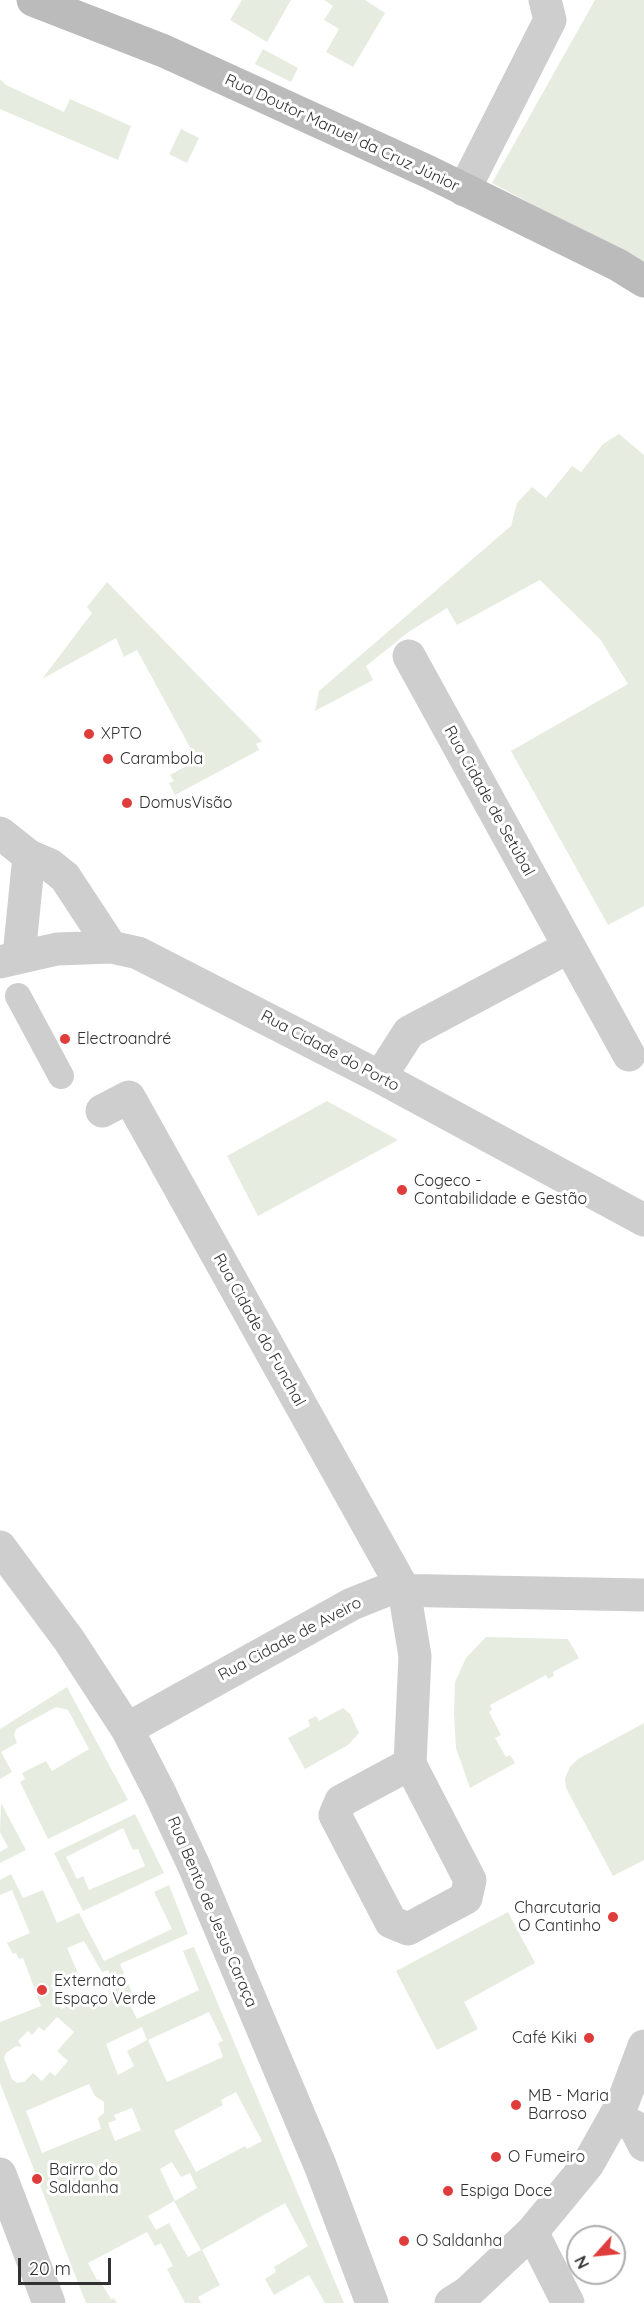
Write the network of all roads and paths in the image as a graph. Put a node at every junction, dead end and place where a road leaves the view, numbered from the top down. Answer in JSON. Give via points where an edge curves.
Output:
{"nodes":[{"id":1,"x":33,"y":0,"type":"edge"},
{"id":2,"x":545,"y":0,"type":"edge"},
{"id":3,"x":464,"y":190,"type":"junction"},
{"id":4,"x":644,"y":281,"type":"edge"},
{"id":5,"x":409,"y":656,"type":"dead end"},
{"id":6,"x":0,"y":833,"type":"edge"},
{"id":7,"x":29,"y":856,"type":"junction"},
{"id":8,"x":111,"y":947,"type":"junction"},
{"id":9,"x":569,"y":947,"type":"junction"},
{"id":10,"x":9,"y":959,"type":"edge"},
{"id":11,"x":18,"y":996,"type":"dead end"},
{"id":12,"x":629,"y":1055,"type":"dead end"},
{"id":13,"x":61,"y":1076,"type":"dead end"},
{"id":14,"x":380,"y":1077,"type":"junction"},
{"id":15,"x":102,"y":1111,"type":"dead end"},
{"id":16,"x":644,"y":1220,"type":"edge"},
{"id":17,"x":0,"y":1547,"type":"edge"},
{"id":18,"x":404,"y":1590,"type":"junction"},
{"id":19,"x":644,"y":1595,"type":"edge"},
{"id":20,"x":127,"y":1729,"type":"junction"},
{"id":21,"x":410,"y":1764,"type":"junction"},
{"id":22,"x":644,"y":2046,"type":"edge"},
{"id":23,"x":615,"y":2116,"type":"junction"},
{"id":24,"x":644,"y":2145,"type":"edge"},
{"id":25,"x":0,"y":2174,"type":"edge"},
{"id":26,"x":10,"y":2231,"type":"edge"},
{"id":27,"x":532,"y":2232,"type":"junction"},
{"id":28,"x":49,"y":2303,"type":"edge"},
{"id":29,"x":372,"y":2303,"type":"edge"},
{"id":30,"x":451,"y":2303,"type":"edge"},
{"id":31,"x":568,"y":2303,"type":"edge"}],
"edges":[{"from":1,"to":3,"type":"main road","name":"Rua Doutor Manuel da Cruz Júnior","via":[[164,51]]},
{"from":2,"to":3,"type":"street","via":[[550,20]]},
{"from":3,"to":4,"type":"main road","name":"Rua Doutor Manuel da Cruz Júnior"},
{"from":5,"to":9,"type":"street","name":"Rua Cidade de Setúbal"},
{"from":6,"to":7,"type":"street"},
{"from":7,"to":8,"type":"street","via":[[50,865],[64,878]]},
{"from":7,"to":10,"type":"street"},
{"from":8,"to":10,"type":"street","name":"Rua Cidade do Porto","via":[[57,950]]},
{"from":8,"to":14,"type":"street","name":"Rua Cidade do Porto","via":[[138,953]]},
{"from":9,"to":12,"type":"street","name":"Rua Cidade de Setúbal"},
{"from":9,"to":14,"type":"street","via":[[409,1032]]},
{"from":11,"to":13,"type":"street"},
{"from":14,"to":16,"type":"street","name":"Rua Cidade do Porto"},
{"from":15,"to":18,"type":"street","name":"Rua Cidade do Funchal","via":[[129,1097]]},
{"from":17,"to":20,"type":"street","name":"Rua Bento de Jesus Caraça","via":[[69,1640]]},
{"from":18,"to":19,"type":"street","name":"Rua Cidade de Aveiro"},
{"from":18,"to":20,"type":"street","name":"Rua Cidade de Aveiro","via":[[387,1590],[352,1604]]},
{"from":18,"to":21,"type":"street","via":[[415,1656]]},
{"from":20,"to":29,"type":"street","name":"Rua Bento de Jesus Caraça","via":[[198,1876],[320,2165]]},
{"from":21,"to":21,"type":"street","via":[[341,1801],[335,1815],[391,1922],[408,1929],[466,1898],[470,1880]]},
{"from":22,"to":23,"type":"street"},
{"from":23,"to":24,"type":"street","via":[[635,2127]]},
{"from":23,"to":27,"type":"street","via":[[588,2164]]},
{"from":25,"to":26,"type":"street"},
{"from":26,"to":28,"type":"street"},
{"from":27,"to":30,"type":"street"},
{"from":27,"to":31,"type":"street"}]}
